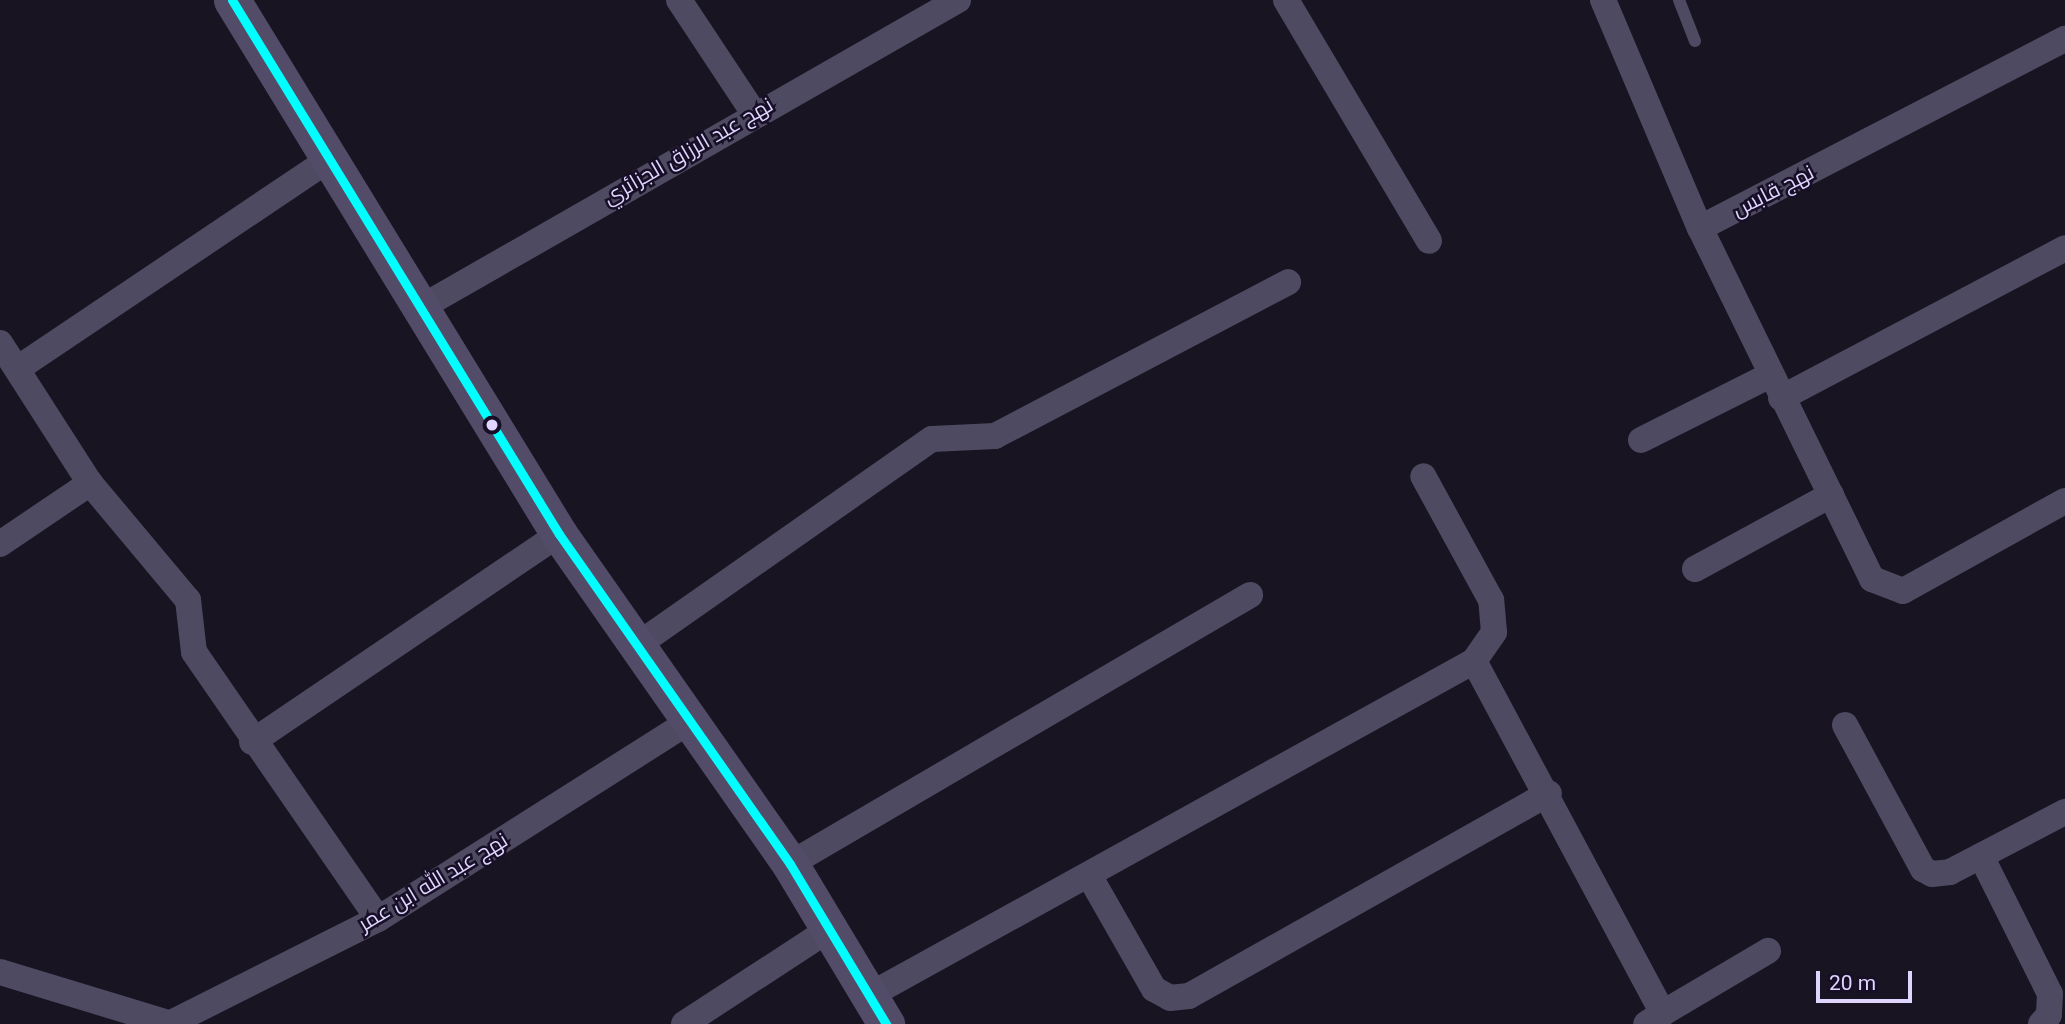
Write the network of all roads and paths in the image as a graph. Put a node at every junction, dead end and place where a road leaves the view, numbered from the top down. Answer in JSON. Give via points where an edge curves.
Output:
{"nodes":[{"id":1,"x":679,"y":0,"type":"edge"},
{"id":2,"x":958,"y":0,"type":"edge"},
{"id":3,"x":1286,"y":0,"type":"edge"},
{"id":4,"x":1603,"y":0,"type":"edge"},
{"id":5,"x":1679,"y":0,"type":"edge"},
{"id":6,"x":235,"y":1,"type":"edge"},
{"id":7,"x":1695,"y":41,"type":"dead end"},
{"id":8,"x":2064,"y":43,"type":"edge"},
{"id":9,"x":753,"y":112,"type":"junction"},
{"id":10,"x":330,"y":159,"type":"junction"},
{"id":11,"x":1700,"y":228,"type":"junction"},
{"id":12,"x":1429,"y":241,"type":"dead end"},
{"id":13,"x":2065,"y":248,"type":"edge"},
{"id":14,"x":1288,"y":282,"type":"dead end"},
{"id":15,"x":420,"y":308,"type":"junction"},
{"id":16,"x":0,"y":343,"type":"edge"},
{"id":17,"x":17,"y":369,"type":"junction"},
{"id":18,"x":1775,"y":386,"type":"junction"},
{"id":19,"x":1642,"y":440,"type":"dead end"},
{"id":20,"x":1423,"y":476,"type":"dead end"},
{"id":21,"x":90,"y":483,"type":"junction"},
{"id":22,"x":1831,"y":495,"type":"junction"},
{"id":23,"x":2065,"y":501,"type":"edge"},
{"id":24,"x":559,"y":534,"type":"junction"},
{"id":25,"x":0,"y":544,"type":"edge"},
{"id":26,"x":1695,"y":569,"type":"dead end"},
{"id":27,"x":1250,"y":595,"type":"dead end"},
{"id":28,"x":636,"y":646,"type":"junction"},
{"id":29,"x":1474,"y":661,"type":"junction"},
{"id":30,"x":687,"y":723,"type":"junction"},
{"id":31,"x":1845,"y":725,"type":"dead end"},
{"id":32,"x":251,"y":742,"type":"junction"},
{"id":33,"x":1549,"y":793,"type":"junction"},
{"id":34,"x":2065,"y":813,"type":"edge"},
{"id":35,"x":1981,"y":856,"type":"junction"},
{"id":36,"x":790,"y":864,"type":"junction"},
{"id":37,"x":1090,"y":877,"type":"junction"},
{"id":38,"x":378,"y":919,"type":"junction"},
{"id":39,"x":830,"y":929,"type":"junction"},
{"id":40,"x":1768,"y":951,"type":"dead end"},
{"id":41,"x":0,"y":972,"type":"edge"},
{"id":42,"x":878,"y":1009,"type":"edge"},
{"id":43,"x":1654,"y":1019,"type":"edge"},
{"id":44,"x":2048,"y":1021,"type":"edge"},
{"id":45,"x":170,"y":1024,"type":"edge"},
{"id":46,"x":684,"y":1024,"type":"edge"}],
"edges":[{"from":1,"to":9,"type":"street"},
{"from":2,"to":9,"type":"street","name":"نهج عبد الرزاق الجزائري"},
{"from":3,"to":12,"type":"street"},
{"from":4,"to":11,"type":"street"},
{"from":5,"to":7,"type":"lane"},
{"from":6,"to":10,"type":"main road"},
{"from":8,"to":11,"type":"street","name":"نهج قابس"},
{"from":9,"to":15,"type":"street","name":"نهج عبد الرزاق الجزائري"},
{"from":10,"to":15,"type":"main road"},
{"from":10,"to":17,"type":"street"},
{"from":11,"to":18,"type":"street"},
{"from":13,"to":18,"type":"street"},
{"from":14,"to":28,"type":"street","via":[[995,436],[932,439]]},
{"from":15,"to":24,"type":"main road"},
{"from":16,"to":17,"type":"street"},
{"from":17,"to":21,"type":"street"},
{"from":18,"to":19,"type":"street"},
{"from":18,"to":22,"type":"street"},
{"from":20,"to":29,"type":"street","via":[[1491,600],[1494,632]]},
{"from":21,"to":25,"type":"street"},
{"from":21,"to":32,"type":"street","via":[[188,600],[194,652]]},
{"from":22,"to":23,"type":"street","via":[[1872,579],[1892,591]]},
{"from":22,"to":26,"type":"street"},
{"from":24,"to":28,"type":"main road"},
{"from":24,"to":32,"type":"street"},
{"from":27,"to":36,"type":"street"},
{"from":28,"to":30,"type":"main road"},
{"from":29,"to":33,"type":"street"},
{"from":29,"to":37,"type":"street"},
{"from":30,"to":36,"type":"main road"},
{"from":30,"to":38,"type":"street","name":"نهج عبد الله ابن عمر"},
{"from":31,"to":35,"type":"street","via":[[1923,869],[1941,875]]},
{"from":32,"to":38,"type":"street"},
{"from":33,"to":37,"type":"street","via":[[1189,996],[1170,998],[1154,989]]},
{"from":33,"to":43,"type":"street"},
{"from":34,"to":35,"type":"street"},
{"from":35,"to":44,"type":"street","via":[[2049,993]]},
{"from":36,"to":39,"type":"main road"},
{"from":37,"to":42,"type":"street"},
{"from":38,"to":45,"type":"street","name":"نهج عبد الله ابن عمر"},
{"from":39,"to":42,"type":"main road"},
{"from":39,"to":46,"type":"street"},
{"from":40,"to":43,"type":"street"},
{"from":41,"to":45,"type":"street"}]}
